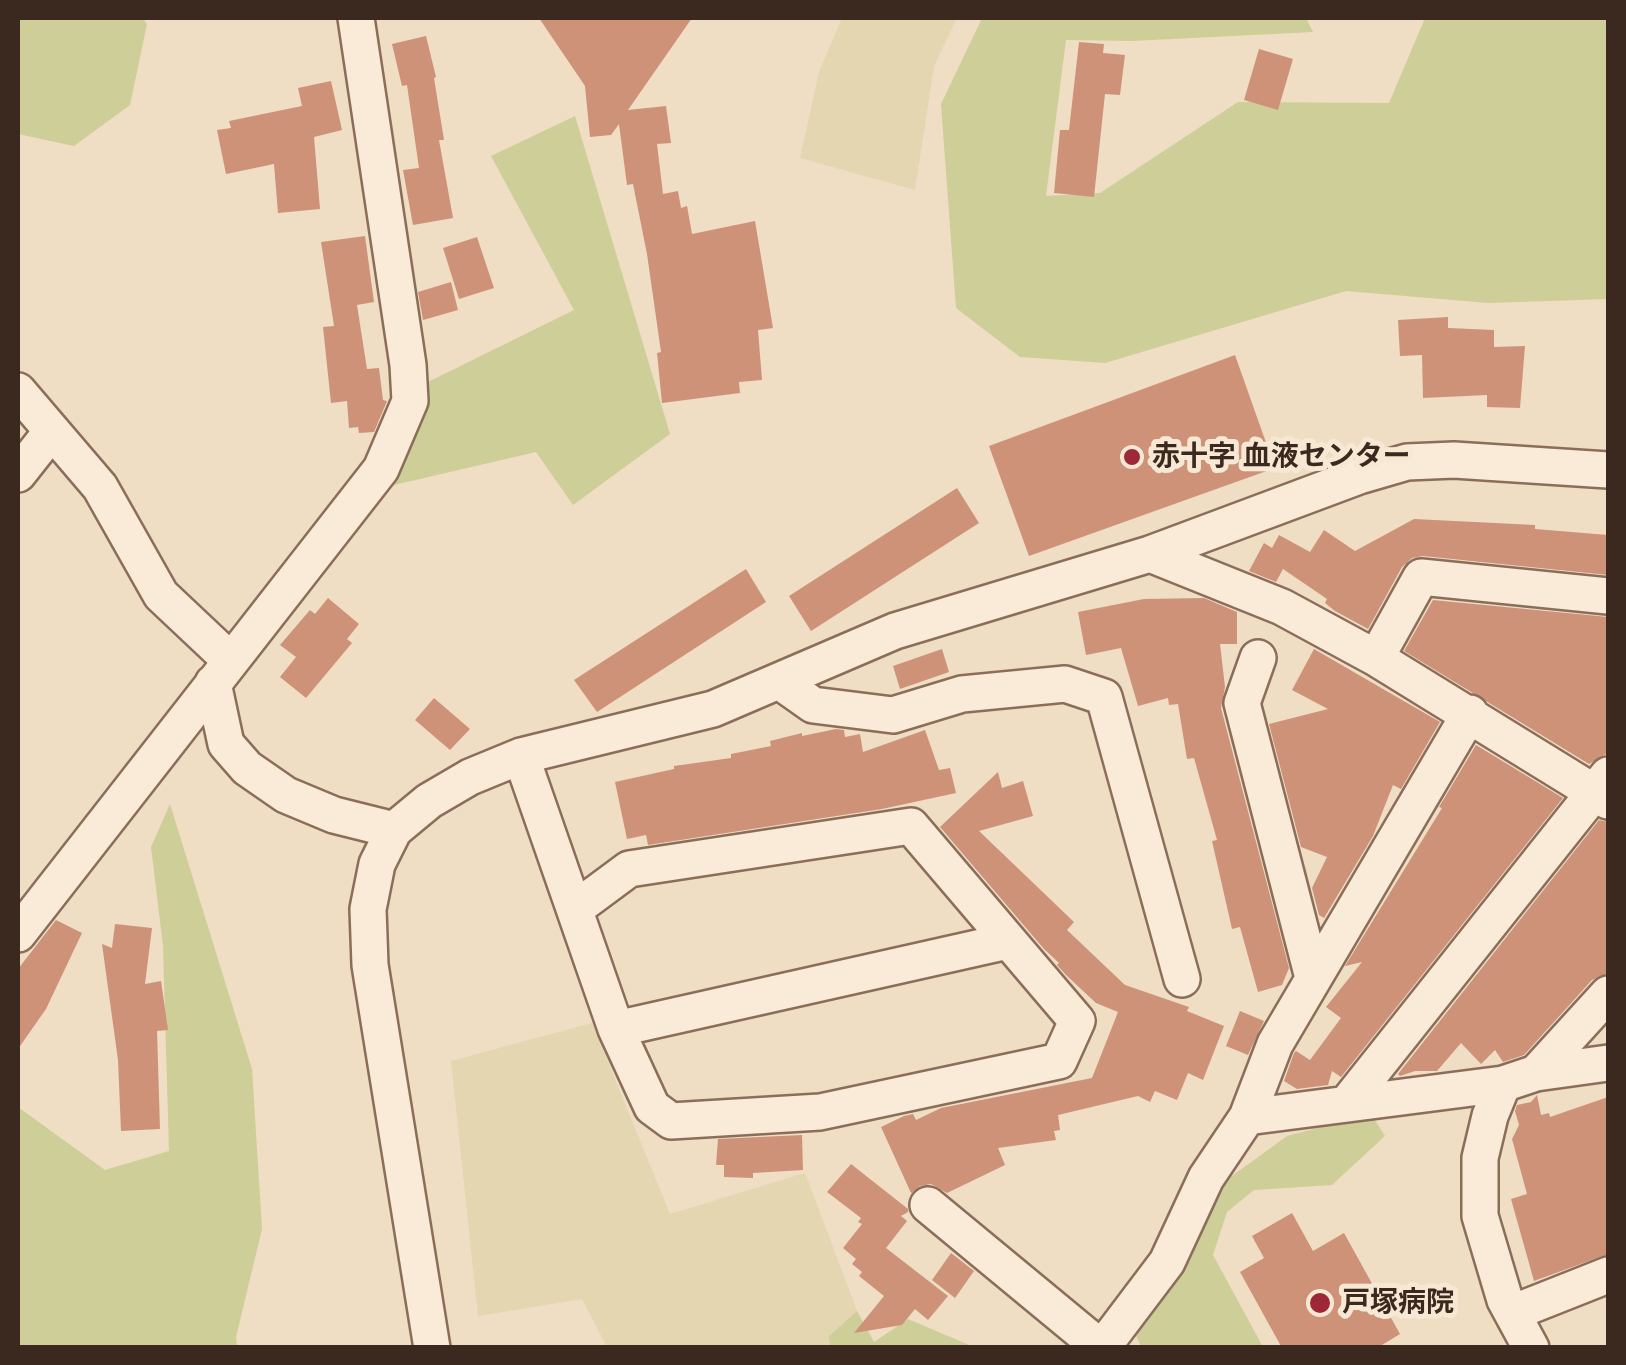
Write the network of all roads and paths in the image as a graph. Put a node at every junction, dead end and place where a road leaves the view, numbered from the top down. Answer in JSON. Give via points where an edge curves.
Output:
{"nodes":[{"id":1,"x":356,"y":18,"type":"edge"},
{"id":2,"x":18,"y":391,"type":"edge"},
{"id":3,"x":52,"y":431,"type":"junction"},
{"id":4,"x":1608,"y":470,"type":"edge"},
{"id":5,"x":18,"y":474,"type":"edge"},
{"id":6,"x":1150,"y":554,"type":"junction"},
{"id":7,"x":1608,"y":596,"type":"edge"},
{"id":8,"x":1258,"y":658,"type":"dead end"},
{"id":9,"x":1376,"y":658,"type":"junction"},
{"id":10,"x":221,"y":672,"type":"junction"},
{"id":11,"x":779,"y":681,"type":"junction"},
{"id":12,"x":1470,"y":713,"type":"junction"},
{"id":13,"x":521,"y":756,"type":"junction"},
{"id":14,"x":1604,"y":789,"type":"edge"},
{"id":15,"x":394,"y":830,"type":"junction"},
{"id":16,"x":575,"y":909,"type":"junction"},
{"id":17,"x":18,"y":934,"type":"edge"},
{"id":18,"x":1008,"y":941,"type":"junction"},
{"id":19,"x":1313,"y":978,"type":"junction"},
{"id":20,"x":1182,"y":979,"type":"dead end"},
{"id":21,"x":1608,"y":994,"type":"edge"},
{"id":22,"x":616,"y":1030,"type":"junction"},
{"id":23,"x":1608,"y":1063,"type":"edge"},
{"id":24,"x":1520,"y":1078,"type":"junction"},
{"id":25,"x":1348,"y":1102,"type":"junction"},
{"id":26,"x":1247,"y":1117,"type":"junction"},
{"id":27,"x":928,"y":1205,"type":"dead end"},
{"id":28,"x":1608,"y":1276,"type":"edge"},
{"id":29,"x":1512,"y":1312,"type":"junction"},
{"id":30,"x":432,"y":1348,"type":"edge"},
{"id":31,"x":1102,"y":1348,"type":"edge"},
{"id":32,"x":1531,"y":1348,"type":"edge"}],
"edges":[{"from":1,"to":10,"type":"street","via":[[410,401],[381,469]]},
{"from":2,"to":3,"type":"street"},
{"from":3,"to":5,"type":"street"},
{"from":3,"to":10,"type":"street","via":[[100,487],[161,595]]},
{"from":4,"to":6,"type":"street","via":[[1407,462]]},
{"from":6,"to":9,"type":"street","via":[[1282,607]]},
{"from":6,"to":11,"type":"street","via":[[895,631]]},
{"from":7,"to":9,"type":"street","via":[[1421,578]]},
{"from":8,"to":19,"type":"street","via":[[1242,703]]},
{"from":9,"to":12,"type":"street"},
{"from":10,"to":15,"type":"street","via":[[226,744],[247,768],[286,796]]},
{"from":10,"to":17,"type":"street"},
{"from":11,"to":13,"type":"street","via":[[713,709]]},
{"from":11,"to":20,"type":"street","via":[[813,705],[893,715],[962,694],[1065,684],[1104,696]]},
{"from":12,"to":14,"type":"street"},
{"from":12,"to":19,"type":"street"},
{"from":13,"to":15,"type":"street","via":[[456,785]]},
{"from":13,"to":16,"type":"street"},
{"from":14,"to":25,"type":"street"},
{"from":15,"to":30,"type":"street","via":[[377,864],[368,909],[370,965]]},
{"from":16,"to":18,"type":"street","via":[[629,869],[912,826]]},
{"from":16,"to":22,"type":"street"},
{"from":18,"to":22,"type":"street"},
{"from":18,"to":22,"type":"street","via":[[1077,1021],[1058,1061],[820,1112],[671,1121],[652,1106]]},
{"from":19,"to":26,"type":"street","via":[[1275,1044]]},
{"from":21,"to":24,"type":"street"},
{"from":23,"to":24,"type":"street"},
{"from":24,"to":25,"type":"street"},
{"from":24,"to":29,"type":"street","via":[[1490,1116],[1480,1158],[1480,1216]]},
{"from":25,"to":26,"type":"street"},
{"from":26,"to":31,"type":"street","via":[[1206,1178],[1167,1262]]},
{"from":27,"to":31,"type":"street"},
{"from":28,"to":29,"type":"street"},
{"from":29,"to":32,"type":"street"}]}
